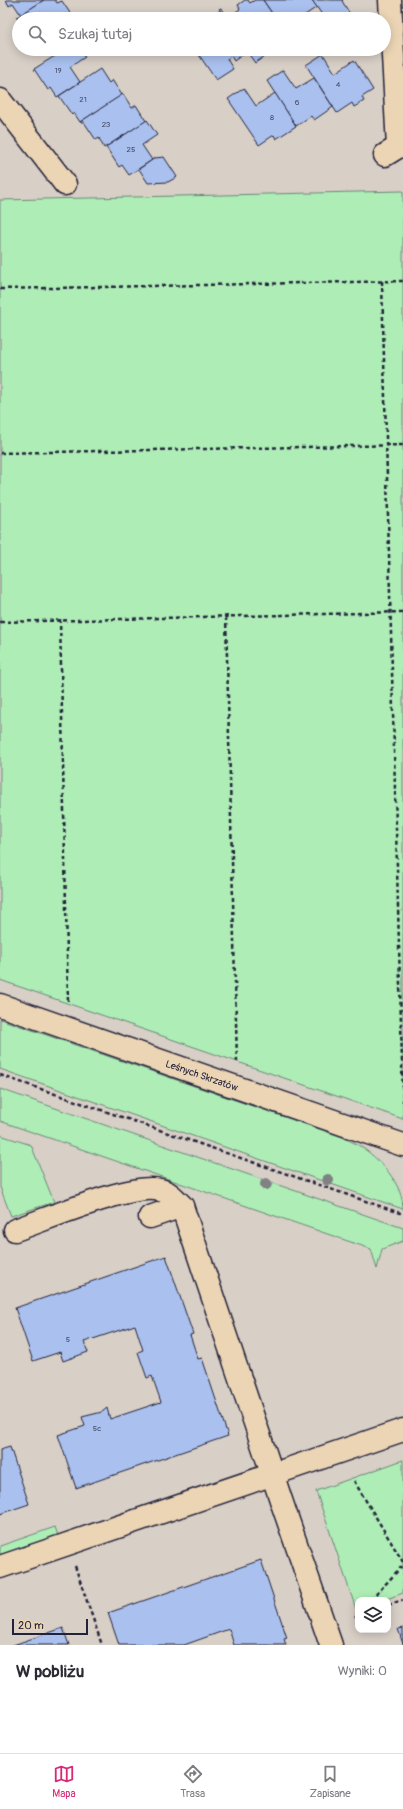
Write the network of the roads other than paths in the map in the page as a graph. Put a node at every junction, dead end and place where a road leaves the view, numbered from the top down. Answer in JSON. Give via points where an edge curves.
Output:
{"nodes":[{"id":1,"x":390,"y":0,"type":"edge"},
{"id":2,"x":391,"y":12,"type":"edge"},
{"id":3,"x":391,"y":18,"type":"edge"},
{"id":4,"x":0,"y":100,"type":"edge"},
{"id":5,"x":385,"y":155,"type":"dead end"},
{"id":6,"x":65,"y":184,"type":"dead end"},
{"id":7,"x":0,"y":1005,"type":"edge"},
{"id":8,"x":403,"y":1145,"type":"edge"},
{"id":9,"x":182,"y":1206,"type":"junction"},
{"id":10,"x":150,"y":1217,"type":"dead end"},
{"id":11,"x":16,"y":1230,"type":"dead end"},
{"id":12,"x":403,"y":1430,"type":"edge"},
{"id":13,"x":273,"y":1474,"type":"junction"},
{"id":14,"x":0,"y":1567,"type":"edge"},
{"id":15,"x":331,"y":1645,"type":"edge"}],
"edges":[{"from":1,"to":2,"type":"street"},
{"from":3,"to":5,"type":"street","via":[[398,146]]},
{"from":4,"to":6,"type":"street"},
{"from":7,"to":8,"type":"street","name":"Leśnych Skrzatów"},
{"from":9,"to":10,"type":"street"},
{"from":9,"to":11,"type":"street","via":[[171,1194],[159,1189],[139,1189],[117,1194]]},
{"from":9,"to":13,"type":"street"},
{"from":12,"to":13,"type":"street"},
{"from":13,"to":14,"type":"street"},
{"from":13,"to":15,"type":"street"}]}
